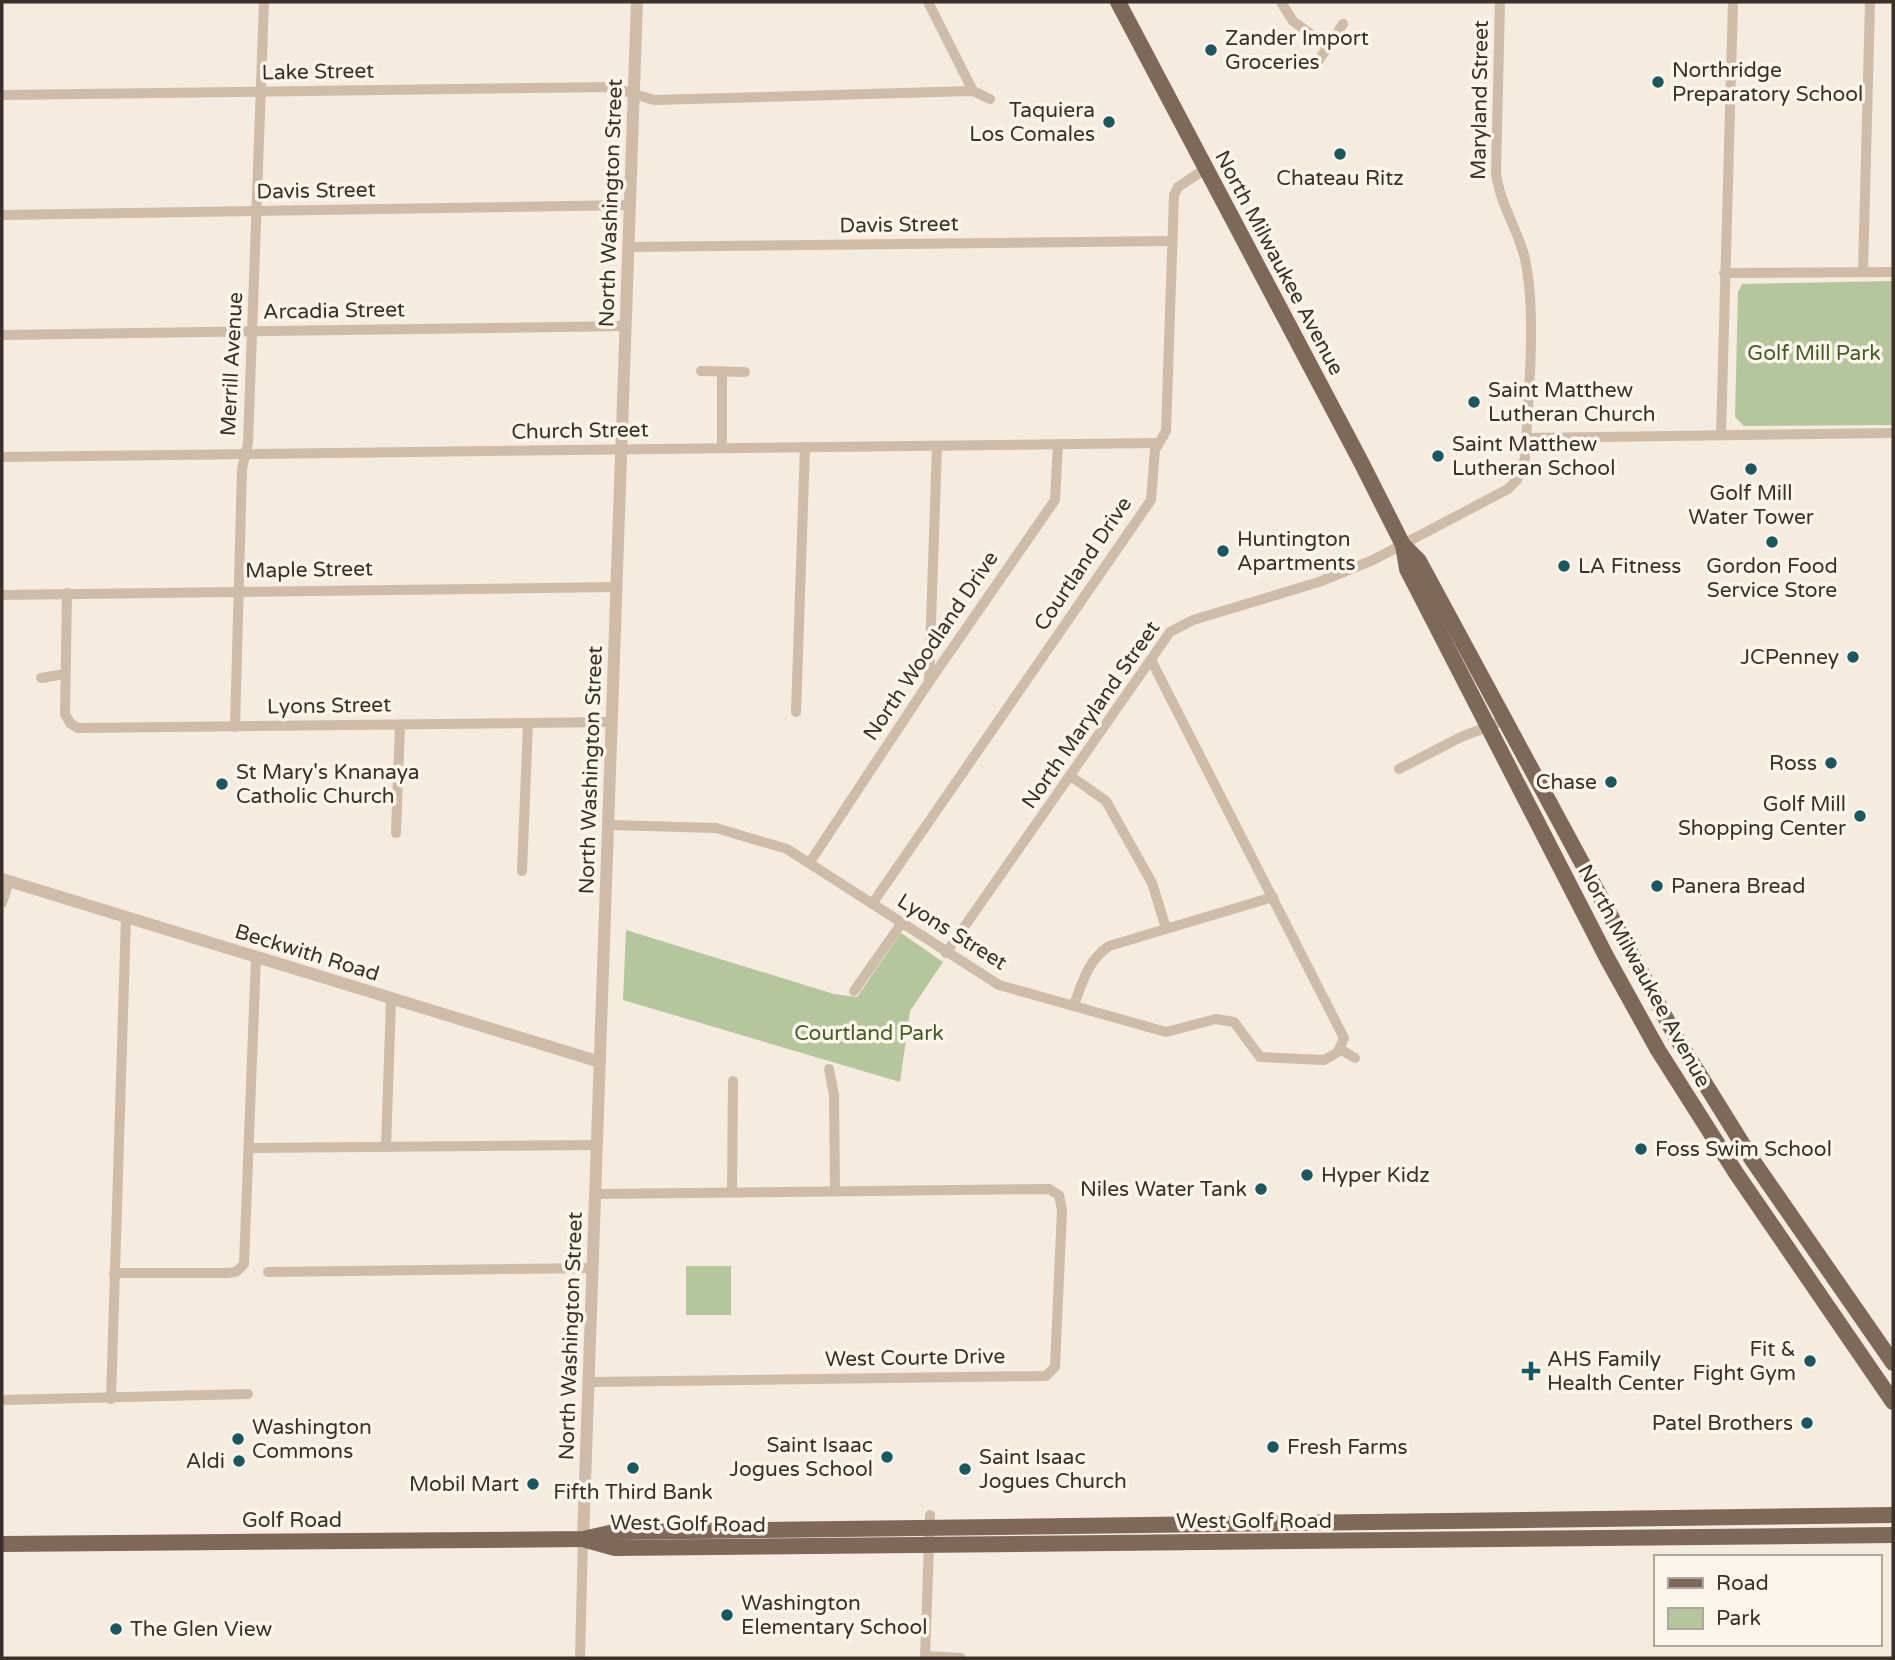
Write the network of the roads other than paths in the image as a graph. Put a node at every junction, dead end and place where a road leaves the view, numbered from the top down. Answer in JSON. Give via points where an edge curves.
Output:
{"nodes":[{"id":1,"x":264,"y":2,"type":"edge"},
{"id":2,"x":637,"y":2,"type":"edge"},
{"id":3,"x":928,"y":2,"type":"edge"},
{"id":4,"x":1118,"y":2,"type":"edge"},
{"id":5,"x":1281,"y":2,"type":"edge"},
{"id":6,"x":1500,"y":2,"type":"edge"},
{"id":7,"x":1732,"y":2,"type":"edge"},
{"id":8,"x":1870,"y":2,"type":"edge"},
{"id":9,"x":1343,"y":23,"type":"dead end"},
{"id":10,"x":1327,"y":46,"type":"junction"},
{"id":11,"x":1315,"y":66,"type":"dead end"},
{"id":12,"x":973,"y":91,"type":"junction"},
{"id":13,"x":262,"y":92,"type":"junction"},
{"id":14,"x":634,"y":94,"type":"junction"},
{"id":15,"x":2,"y":96,"type":"edge"},
{"id":16,"x":990,"y":99,"type":"dead end"},
{"id":17,"x":1205,"y":169,"type":"junction"},
{"id":18,"x":630,"y":205,"type":"junction"},
{"id":19,"x":257,"y":212,"type":"junction"},
{"id":20,"x":2,"y":215,"type":"edge"},
{"id":21,"x":1171,"y":241,"type":"junction"},
{"id":22,"x":628,"y":247,"type":"junction"},
{"id":23,"x":1863,"y":272,"type":"junction"},
{"id":24,"x":1893,"y":272,"type":"edge"},
{"id":25,"x":1724,"y":273,"type":"junction"},
{"id":26,"x":626,"y":326,"type":"junction"},
{"id":27,"x":253,"y":332,"type":"junction"},
{"id":28,"x":2,"y":335,"type":"edge"},
{"id":29,"x":701,"y":371,"type":"dead end"},
{"id":30,"x":722,"y":372,"type":"junction"},
{"id":31,"x":745,"y":372,"type":"dead end"},
{"id":32,"x":1893,"y":433,"type":"edge"},
{"id":33,"x":1721,"y":434,"type":"junction"},
{"id":34,"x":1526,"y":438,"type":"junction"},
{"id":35,"x":1158,"y":443,"type":"junction"},
{"id":36,"x":1058,"y":444,"type":"junction"},
{"id":37,"x":937,"y":446,"type":"junction"},
{"id":38,"x":805,"y":447,"type":"junction"},
{"id":39,"x":722,"y":448,"type":"junction"},
{"id":40,"x":622,"y":449,"type":"junction"},
{"id":41,"x":245,"y":455,"type":"junction"},
{"id":42,"x":2,"y":457,"type":"edge"},
{"id":43,"x":1403,"y":545,"type":"junction"},
{"id":44,"x":617,"y":587,"type":"junction"},
{"id":45,"x":239,"y":590,"type":"junction"},
{"id":46,"x":67,"y":593,"type":"junction"},
{"id":47,"x":2,"y":594,"type":"edge"},
{"id":48,"x":1151,"y":660,"type":"junction"},
{"id":49,"x":65,"y":674,"type":"junction"},
{"id":50,"x":41,"y":678,"type":"dead end"},
{"id":51,"x":929,"y":682,"type":"junction"},
{"id":52,"x":796,"y":712,"type":"dead end"},
{"id":53,"x":1505,"y":720,"type":"junction"},
{"id":54,"x":612,"y":722,"type":"junction"},
{"id":55,"x":528,"y":723,"type":"junction"},
{"id":56,"x":400,"y":725,"type":"junction"},
{"id":57,"x":1489,"y":725,"type":"junction"},
{"id":58,"x":235,"y":727,"type":"junction"},
{"id":59,"x":1399,"y":769,"type":"dead end"},
{"id":60,"x":1072,"y":777,"type":"junction"},
{"id":61,"x":609,"y":825,"type":"junction"},
{"id":62,"x":396,"y":833,"type":"dead end"},
{"id":63,"x":810,"y":862,"type":"junction"},
{"id":64,"x":522,"y":871,"type":"dead end"},
{"id":65,"x":5,"y":880,"type":"edge"},
{"id":66,"x":1273,"y":897,"type":"junction"},
{"id":67,"x":2,"y":903,"type":"edge"},
{"id":68,"x":873,"y":904,"type":"junction"},
{"id":69,"x":126,"y":917,"type":"junction"},
{"id":70,"x":901,"y":924,"type":"junction"},
{"id":71,"x":1166,"y":928,"type":"junction"},
{"id":72,"x":946,"y":954,"type":"junction"},
{"id":73,"x":256,"y":957,"type":"junction"},
{"id":74,"x":854,"y":991,"type":"dead end"},
{"id":75,"x":391,"y":1000,"type":"junction"},
{"id":76,"x":1074,"y":1005,"type":"junction"},
{"id":77,"x":1339,"y":1049,"type":"junction"},
{"id":78,"x":1355,"y":1058,"type":"dead end"},
{"id":79,"x":600,"y":1062,"type":"junction"},
{"id":80,"x":829,"y":1069,"type":"dead end"},
{"id":81,"x":733,"y":1081,"type":"dead end"},
{"id":82,"x":597,"y":1145,"type":"junction"},
{"id":83,"x":386,"y":1147,"type":"junction"},
{"id":84,"x":249,"y":1148,"type":"junction"},
{"id":85,"x":835,"y":1191,"type":"junction"},
{"id":86,"x":732,"y":1192,"type":"junction"},
{"id":87,"x":596,"y":1194,"type":"junction"},
{"id":88,"x":593,"y":1268,"type":"junction"},
{"id":89,"x":268,"y":1272,"type":"dead end"},
{"id":90,"x":114,"y":1273,"type":"junction"},
{"id":91,"x":1893,"y":1363,"type":"edge"},
{"id":92,"x":589,"y":1382,"type":"junction"},
{"id":93,"x":248,"y":1394,"type":"dead end"},
{"id":94,"x":111,"y":1399,"type":"junction"},
{"id":95,"x":2,"y":1400,"type":"edge"},
{"id":96,"x":1893,"y":1402,"type":"edge"},
{"id":97,"x":1893,"y":1516,"type":"edge"},
{"id":98,"x":928,"y":1529,"type":"junction"},
{"id":99,"x":1893,"y":1535,"type":"edge"},
{"id":100,"x":583,"y":1539,"type":"junction"},
{"id":101,"x":2,"y":1544,"type":"edge"},
{"id":102,"x":925,"y":1657,"type":"edge"},
{"id":103,"x":580,"y":1658,"type":"edge"},
{"id":104,"x":961,"y":1658,"type":"edge"}],
"edges":[{"from":1,"to":13,"type":"street","name":"Merrill Avenue"},
{"from":2,"to":14,"type":"street","name":"North Washington Street"},
{"from":3,"to":12,"type":"street"},
{"from":4,"to":17,"type":"main road","name":"North Milwaukee Avenue"},
{"from":5,"to":10,"type":"street","via":[[1293,22]]},
{"from":6,"to":34,"type":"street","name":"Maryland Street","via":[[1496,173],[1499,196],[1525,258],[1529,309]]},
{"from":7,"to":25,"type":"street"},
{"from":8,"to":23,"type":"street"},
{"from":9,"to":10,"type":"street"},
{"from":10,"to":11,"type":"street"},
{"from":12,"to":14,"type":"street","name":"Lake Street","via":[[654,100]]},
{"from":12,"to":16,"type":"street"},
{"from":13,"to":14,"type":"street","name":"Lake Street","via":[[611,88]]},
{"from":13,"to":15,"type":"street","name":"Lake Street"},
{"from":13,"to":19,"type":"street","name":"Merrill Avenue"},
{"from":14,"to":18,"type":"street","name":"North Washington Street"},
{"from":17,"to":21,"type":"street","name":"Courtland Drive","via":[[1178,187],[1174,195]]},
{"from":17,"to":43,"type":"main road","name":"North Milwaukee Avenue"},
{"from":18,"to":19,"type":"street","name":"Davis Street"},
{"from":18,"to":22,"type":"street","name":"North Washington Street"},
{"from":19,"to":20,"type":"street","name":"Davis Street"},
{"from":19,"to":27,"type":"street","name":"Merrill Avenue"},
{"from":21,"to":22,"type":"street","name":"Davis Street"},
{"from":21,"to":35,"type":"street","name":"Courtland Drive","via":[[1166,431]]},
{"from":22,"to":26,"type":"street","name":"North Washington Street"},
{"from":23,"to":24,"type":"street"},
{"from":23,"to":25,"type":"street"},
{"from":25,"to":33,"type":"street"},
{"from":26,"to":27,"type":"street","name":"Arcadia Street"},
{"from":26,"to":40,"type":"street","name":"North Washington Street"},
{"from":27,"to":28,"type":"street","name":"Arcadia Street"},
{"from":27,"to":41,"type":"street","name":"Merrill Avenue"},
{"from":29,"to":30,"type":"street"},
{"from":30,"to":31,"type":"street"},
{"from":30,"to":39,"type":"street"},
{"from":32,"to":33,"type":"street"},
{"from":33,"to":34,"type":"street"},
{"from":34,"to":43,"type":"street","name":"Maryland Street","via":[[1523,470],[1508,489]]},
{"from":35,"to":36,"type":"street","name":"Church Street"},
{"from":35,"to":68,"type":"street","name":"Courtland Drive","via":[[1146,508]]},
{"from":36,"to":37,"type":"street","name":"Church Street"},
{"from":36,"to":51,"type":"street","name":"North Woodland Drive","via":[[1055,500]]},
{"from":37,"to":38,"type":"street","name":"Church Street"},
{"from":37,"to":51,"type":"street"},
{"from":38,"to":39,"type":"street","name":"Church Street"},
{"from":38,"to":52,"type":"street"},
{"from":39,"to":40,"type":"street","name":"Church Street"},
{"from":40,"to":41,"type":"street","name":"Church Street"},
{"from":40,"to":44,"type":"street","name":"North Washington Street"},
{"from":41,"to":42,"type":"street","name":"Church Street"},
{"from":41,"to":45,"type":"street","name":"Merrill Avenue"},
{"from":43,"to":48,"type":"street","name":"North Maryland Street","via":[[1328,578],[1185,622],[1170,632]]},
{"from":43,"to":53,"type":"main road","name":"North Milwaukee Avenue","via":[[1419,561]]},
{"from":43,"to":57,"type":"main road","name":"North Milwaukee Avenue","via":[[1407,569]]},
{"from":44,"to":45,"type":"street","name":"Maple Street"},
{"from":44,"to":54,"type":"street","name":"North Washington Street"},
{"from":45,"to":46,"type":"street","name":"Maple Street"},
{"from":45,"to":58,"type":"street","name":"Merrill Avenue"},
{"from":46,"to":47,"type":"street","name":"Maple Street"},
{"from":46,"to":49,"type":"street"},
{"from":48,"to":60,"type":"street","name":"North Maryland Street"},
{"from":48,"to":66,"type":"street"},
{"from":49,"to":50,"type":"street"},
{"from":49,"to":58,"type":"street","name":"Lyons Street","via":[[69,723],[88,730]]},
{"from":51,"to":63,"type":"street","name":"North Woodland Drive"},
{"from":53,"to":57,"type":"street"},
{"from":53,"to":91,"type":"main road","name":"North Milwaukee Avenue","via":[[1701,1079]]},
{"from":54,"to":55,"type":"street","name":"Lyons Street"},
{"from":54,"to":61,"type":"street","name":"North Washington Street"},
{"from":55,"to":56,"type":"street","name":"Lyons Street"},
{"from":55,"to":64,"type":"street"},
{"from":56,"to":58,"type":"street","name":"Lyons Street"},
{"from":56,"to":62,"type":"street"},
{"from":57,"to":59,"type":"street"},
{"from":57,"to":96,"type":"main road","name":"North Milwaukee Avenue","via":[[1606,958],[1663,1059],[1735,1173]]},
{"from":60,"to":71,"type":"street","via":[[1106,801],[1152,883]]},
{"from":60,"to":72,"type":"street","name":"North Maryland Street"},
{"from":61,"to":63,"type":"street","name":"Lyons Street","via":[[716,828],[787,849]]},
{"from":61,"to":79,"type":"street","name":"North Washington Street"},
{"from":63,"to":68,"type":"street","name":"Lyons Street"},
{"from":65,"to":67,"type":"street"},
{"from":65,"to":69,"type":"street","name":"Beckwith Road"},
{"from":66,"to":71,"type":"street"},
{"from":66,"to":77,"type":"street","via":[[1344,1038]]},
{"from":68,"to":70,"type":"street","name":"Lyons Street"},
{"from":69,"to":73,"type":"street","name":"Beckwith Road"},
{"from":69,"to":90,"type":"street"},
{"from":70,"to":72,"type":"street","name":"Lyons Street"},
{"from":70,"to":74,"type":"street"},
{"from":71,"to":76,"type":"street","via":[[1099,953],[1088,967]]},
{"from":72,"to":76,"type":"street","name":"Lyons Street","via":[[999,985]]},
{"from":73,"to":75,"type":"street","name":"Beckwith Road"},
{"from":73,"to":84,"type":"street"},
{"from":75,"to":79,"type":"street","name":"Beckwith Road"},
{"from":75,"to":83,"type":"street"},
{"from":76,"to":77,"type":"street","name":"Lyons Street","via":[[1166,1032],[1216,1020],[1234,1022],[1260,1057],[1324,1060]]},
{"from":77,"to":78,"type":"street"},
{"from":79,"to":82,"type":"street","name":"North Washington Street"},
{"from":80,"to":85,"type":"street","via":[[834,1095]]},
{"from":81,"to":86,"type":"street"},
{"from":82,"to":83,"type":"street"},
{"from":82,"to":87,"type":"street","name":"North Washington Street"},
{"from":83,"to":84,"type":"street"},
{"from":84,"to":90,"type":"street","via":[[241,1268],[227,1273]]},
{"from":85,"to":86,"type":"street"},
{"from":85,"to":92,"type":"street","name":"West Courte Drive","via":[[1049,1189],[1059,1195],[1055,1367],[1046,1376]]},
{"from":86,"to":87,"type":"street"},
{"from":87,"to":88,"type":"street","name":"North Washington Street"},
{"from":88,"to":89,"type":"street"},
{"from":88,"to":92,"type":"street","name":"North Washington Street"},
{"from":90,"to":94,"type":"street"},
{"from":92,"to":100,"type":"street","name":"North Washington Street"},
{"from":93,"to":94,"type":"street"},
{"from":94,"to":95,"type":"street"},
{"from":97,"to":98,"type":"main road","name":"West Golf Road"},
{"from":98,"to":99,"type":"main road","name":"West Golf Road"},
{"from":98,"to":100,"type":"main road","name":"West Golf Road","via":[[615,1548]]},
{"from":98,"to":102,"type":"street"},
{"from":100,"to":101,"type":"main road","name":"Golf Road"},
{"from":100,"to":103,"type":"street"},
{"from":102,"to":104,"type":"street"}]}
